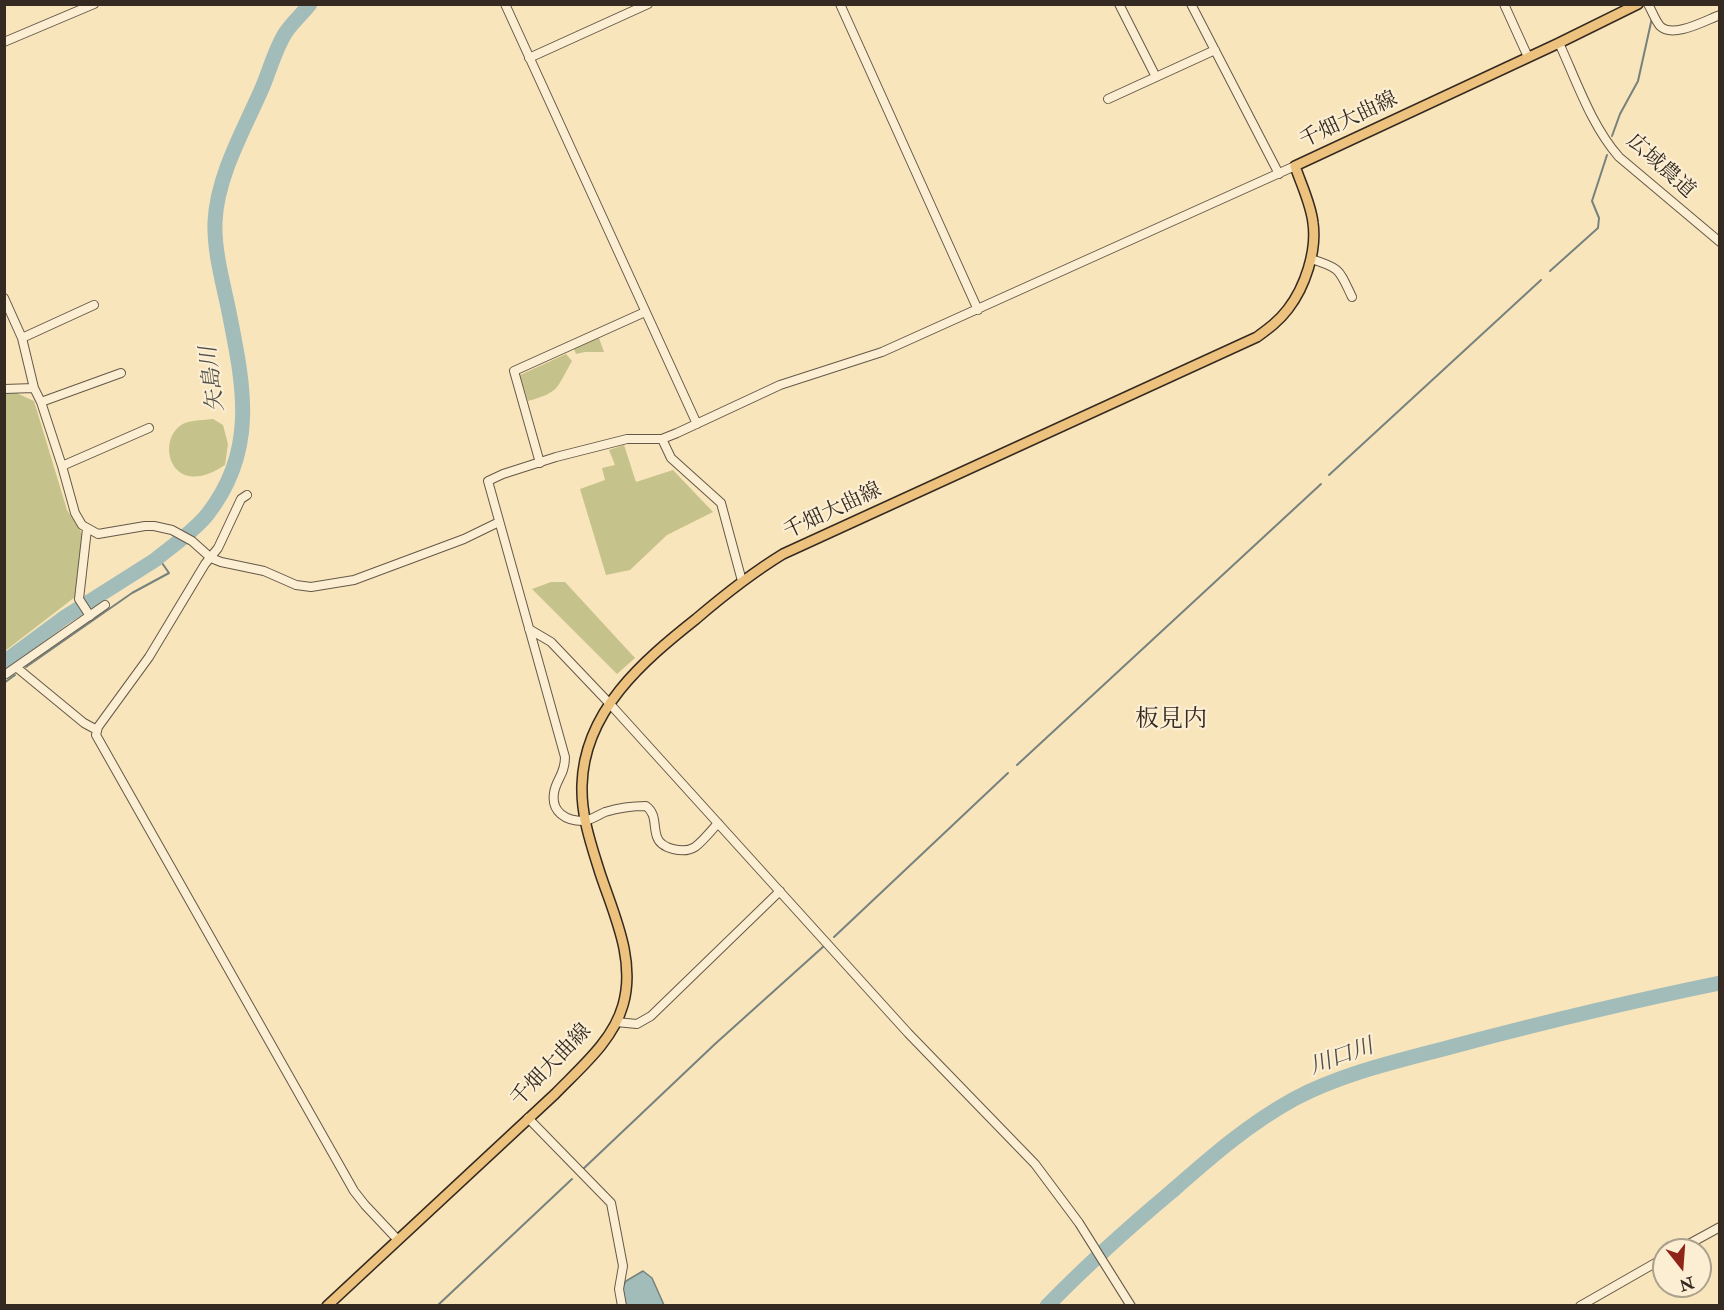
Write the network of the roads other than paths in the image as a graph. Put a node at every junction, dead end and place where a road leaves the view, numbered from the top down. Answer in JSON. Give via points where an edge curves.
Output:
{"nodes":[{"id":1,"x":94,"y":4,"type":"edge"},
{"id":2,"x":506,"y":4,"type":"edge"},
{"id":3,"x":648,"y":4,"type":"edge"},
{"id":4,"x":840,"y":4,"type":"edge"},
{"id":5,"x":1119,"y":4,"type":"edge"},
{"id":6,"x":1191,"y":4,"type":"edge"},
{"id":7,"x":1503,"y":4,"type":"edge"},
{"id":8,"x":1638,"y":4,"type":"edge"},
{"id":9,"x":1649,"y":7,"type":"edge"},
{"id":10,"x":1719,"y":15,"type":"edge"},
{"id":11,"x":4,"y":42,"type":"edge"},
{"id":12,"x":1559,"y":43,"type":"junction"},
{"id":13,"x":1215,"y":50,"type":"junction"},
{"id":14,"x":1528,"y":57,"type":"junction"},
{"id":15,"x":530,"y":58,"type":"junction"},
{"id":16,"x":1156,"y":77,"type":"junction"},
{"id":17,"x":1108,"y":99,"type":"dead end"},
{"id":18,"x":1295,"y":166,"type":"junction"},
{"id":19,"x":1280,"y":174,"type":"junction"},
{"id":20,"x":1719,"y":242,"type":"edge"},
{"id":21,"x":1311,"y":259,"type":"junction"},
{"id":22,"x":1352,"y":297,"type":"dead end"},
{"id":23,"x":4,"y":298,"type":"edge"},
{"id":24,"x":94,"y":305,"type":"dead end"},
{"id":25,"x":978,"y":310,"type":"junction"},
{"id":26,"x":645,"y":312,"type":"junction"},
{"id":27,"x":22,"y":338,"type":"junction"},
{"id":28,"x":121,"y":373,"type":"dead end"},
{"id":29,"x":34,"y":388,"type":"junction"},
{"id":30,"x":4,"y":389,"type":"edge"},
{"id":31,"x":41,"y":402,"type":"junction"},
{"id":32,"x":697,"y":424,"type":"junction"},
{"id":33,"x":149,"y":428,"type":"dead end"},
{"id":34,"x":662,"y":439,"type":"junction"},
{"id":35,"x":540,"y":463,"type":"junction"},
{"id":36,"x":62,"y":466,"type":"junction"},
{"id":37,"x":247,"y":495,"type":"dead end"},
{"id":38,"x":499,"y":522,"type":"junction"},
{"id":39,"x":87,"y":529,"type":"junction"},
{"id":40,"x":211,"y":558,"type":"junction"},
{"id":41,"x":742,"y":581,"type":"junction"},
{"id":42,"x":105,"y":605,"type":"dead end"},
{"id":43,"x":89,"y":615,"type":"junction"},
{"id":44,"x":529,"y":629,"type":"junction"},
{"id":45,"x":16,"y":667,"type":"junction"},
{"id":46,"x":6,"y":675,"type":"dead end"},
{"id":47,"x":610,"y":704,"type":"junction"},
{"id":48,"x":97,"y":730,"type":"junction"},
{"id":49,"x":585,"y":821,"type":"junction"},
{"id":50,"x":718,"y":824,"type":"junction"},
{"id":51,"x":780,"y":891,"type":"junction"},
{"id":52,"x":616,"y":1022,"type":"junction"},
{"id":53,"x":528,"y":1118,"type":"junction"},
{"id":54,"x":1719,"y":1227,"type":"edge"},
{"id":55,"x":1699,"y":1238,"type":"edge"},
{"id":56,"x":397,"y":1239,"type":"junction"},
{"id":57,"x":1652,"y":1265,"type":"edge"},
{"id":58,"x":327,"y":1305,"type":"edge"},
{"id":59,"x":622,"y":1305,"type":"edge"},
{"id":60,"x":1131,"y":1305,"type":"edge"},
{"id":61,"x":1580,"y":1305,"type":"edge"}],
"edges":[{"from":1,"to":11,"type":"street"},
{"from":2,"to":15,"type":"street"},
{"from":3,"to":15,"type":"street"},
{"from":4,"to":25,"type":"street"},
{"from":5,"to":16,"type":"street"},
{"from":6,"to":13,"type":"street"},
{"from":7,"to":14,"type":"street"},
{"from":8,"to":12,"type":"main road","name":"千畑大曲線"},
{"from":9,"to":10,"type":"street","via":[[1661,27],[1669,30],[1684,29]]},
{"from":12,"to":14,"type":"main road","name":"千畑大曲線"},
{"from":12,"to":20,"type":"street","name":"広域農道","via":[[1608,145]]},
{"from":13,"to":16,"type":"street"},
{"from":13,"to":19,"type":"street"},
{"from":14,"to":18,"type":"main road","name":"千畑大曲線"},
{"from":15,"to":26,"type":"street"},
{"from":16,"to":17,"type":"street"},
{"from":18,"to":19,"type":"street"},
{"from":18,"to":21,"type":"main road","name":"千畑大曲線","via":[[1313,222]]},
{"from":19,"to":25,"type":"street"},
{"from":21,"to":22,"type":"street","via":[[1339,270]]},
{"from":21,"to":41,"type":"main road","name":"千畑大曲線","via":[[1288,309],[1257,337],[783,554]]},
{"from":23,"to":27,"type":"street"},
{"from":24,"to":27,"type":"street"},
{"from":25,"to":32,"type":"street","via":[[882,352],[780,385]]},
{"from":26,"to":32,"type":"street"},
{"from":26,"to":35,"type":"street","via":[[514,371]]},
{"from":27,"to":29,"type":"street"},
{"from":28,"to":31,"type":"street"},
{"from":29,"to":30,"type":"street"},
{"from":29,"to":31,"type":"street"},
{"from":31,"to":36,"type":"street"},
{"from":32,"to":34,"type":"street"},
{"from":33,"to":36,"type":"street"},
{"from":34,"to":35,"type":"street","via":[[627,439]]},
{"from":34,"to":41,"type":"street","via":[[670,458],[721,503]]},
{"from":35,"to":38,"type":"street","via":[[488,481]]},
{"from":36,"to":39,"type":"street","via":[[75,513]]},
{"from":37,"to":40,"type":"street","via":[[241,499]]},
{"from":38,"to":40,"type":"street","via":[[464,539],[338,584],[303,586]]},
{"from":38,"to":44,"type":"street"},
{"from":39,"to":40,"type":"street","via":[[98,534],[154,526],[192,540]]},
{"from":39,"to":43,"type":"street","via":[[80,602]]},
{"from":40,"to":48,"type":"street","via":[[149,657]]},
{"from":41,"to":47,"type":"main road","name":"千畑大曲線","via":[[650,656]]},
{"from":42,"to":43,"type":"street"},
{"from":43,"to":45,"type":"street"},
{"from":44,"to":47,"type":"street","via":[[551,642]]},
{"from":44,"to":49,"type":"street","via":[[565,757],[554,804],[565,818]]},
{"from":45,"to":46,"type":"street"},
{"from":45,"to":48,"type":"street"},
{"from":47,"to":49,"type":"main road","name":"千畑大曲線","via":[[583,768]]},
{"from":47,"to":50,"type":"street"},
{"from":48,"to":56,"type":"street","via":[[97,741],[354,1191]]},
{"from":49,"to":50,"type":"street","via":[[630,806],[646,806],[653,815],[660,842],[687,850]]},
{"from":49,"to":52,"type":"main road","name":"千畑大曲線","via":[[626,957],[624,1003]]},
{"from":50,"to":51,"type":"street"},
{"from":51,"to":52,"type":"street","via":[[651,1016],[637,1024]]},
{"from":51,"to":60,"type":"street","via":[[908,1033],[1035,1164],[1079,1223]]},
{"from":52,"to":53,"type":"main road","name":"千畑大曲線","via":[[588,1060]]},
{"from":53,"to":56,"type":"main road","name":"千畑大曲線"},
{"from":53,"to":59,"type":"street","via":[[611,1203],[623,1266],[619,1289]]},
{"from":54,"to":55,"type":"street"},
{"from":56,"to":58,"type":"main road","name":"千畑大曲線"},
{"from":57,"to":61,"type":"street"}]}
